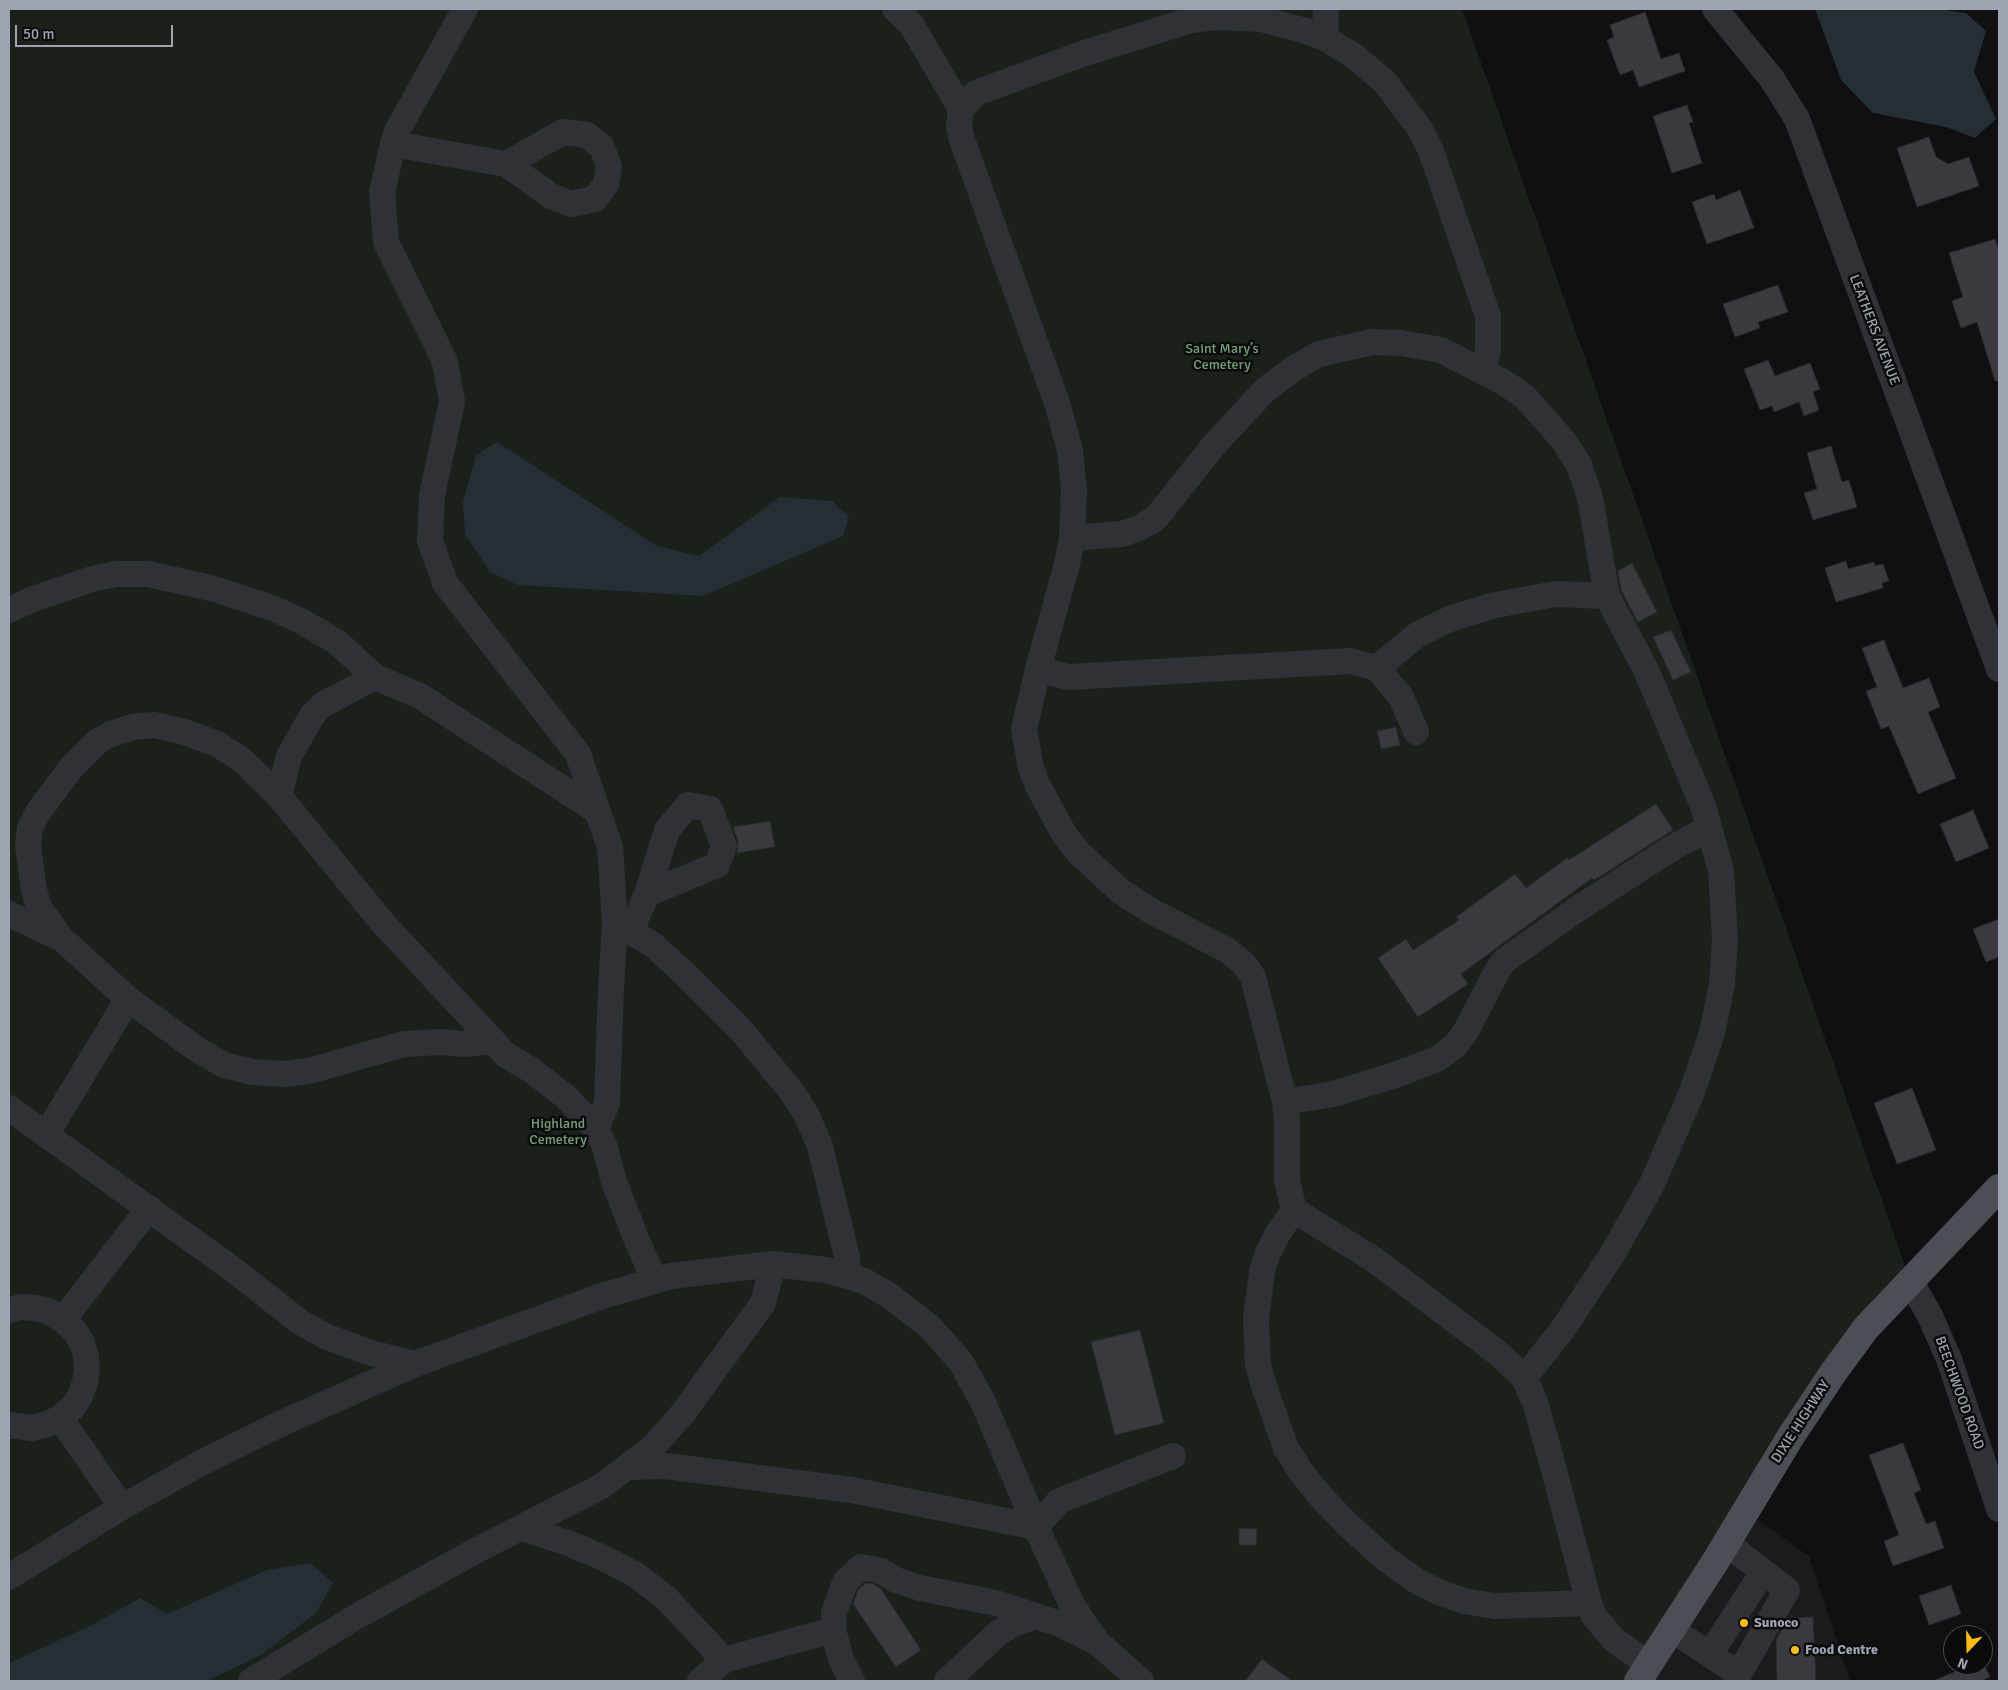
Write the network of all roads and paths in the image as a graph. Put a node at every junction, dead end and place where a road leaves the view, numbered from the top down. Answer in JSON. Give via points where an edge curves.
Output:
{"nodes":[{"id":1,"x":465,"y":9,"type":"edge"},
{"id":2,"x":895,"y":9,"type":"edge"},
{"id":3,"x":1326,"y":9,"type":"edge"},
{"id":4,"x":1715,"y":9,"type":"edge"},
{"id":5,"x":1325,"y":38,"type":"junction"},
{"id":6,"x":961,"y":109,"type":"junction"},
{"id":7,"x":393,"y":144,"type":"junction"},
{"id":8,"x":506,"y":164,"type":"dead end"},
{"id":9,"x":1483,"y":371,"type":"junction"},
{"id":10,"x":1072,"y":538,"type":"junction"},
{"id":11,"x":1607,"y":596,"type":"junction"},
{"id":12,"x":9,"y":610,"type":"edge"},
{"id":13,"x":1378,"y":668,"type":"junction"},
{"id":14,"x":1038,"y":669,"type":"junction"},
{"id":15,"x":1999,"y":669,"type":"edge"},
{"id":16,"x":375,"y":676,"type":"junction"},
{"id":17,"x":1416,"y":732,"type":"dead end"},
{"id":18,"x":278,"y":796,"type":"junction"},
{"id":19,"x":597,"y":811,"type":"junction"},
{"id":20,"x":1709,"y":828,"type":"junction"},
{"id":21,"x":647,"y":894,"type":"dead end"},
{"id":22,"x":9,"y":914,"type":"edge"},
{"id":23,"x":623,"y":927,"type":"junction"},
{"id":24,"x":61,"y":938,"type":"junction"},
{"id":25,"x":128,"y":999,"type":"junction"},
{"id":26,"x":493,"y":1041,"type":"junction"},
{"id":27,"x":1285,"y":1102,"type":"junction"},
{"id":28,"x":9,"y":1108,"type":"edge"},
{"id":29,"x":596,"y":1129,"type":"junction"},
{"id":30,"x":46,"y":1135,"type":"junction"},
{"id":31,"x":1999,"y":1188,"type":"edge"},
{"id":32,"x":149,"y":1208,"type":"junction"},
{"id":33,"x":1294,"y":1210,"type":"junction"},
{"id":34,"x":773,"y":1264,"type":"junction"},
{"id":35,"x":848,"y":1276,"type":"junction"},
{"id":36,"x":1910,"y":1280,"type":"junction"},
{"id":37,"x":656,"y":1281,"type":"junction"},
{"id":38,"x":9,"y":1310,"type":"edge"},
{"id":39,"x":63,"y":1320,"type":"junction"},
{"id":40,"x":415,"y":1364,"type":"junction"},
{"id":41,"x":1524,"y":1378,"type":"junction"},
{"id":42,"x":60,"y":1418,"type":"junction"},
{"id":43,"x":9,"y":1425,"type":"edge"},
{"id":44,"x":1173,"y":1456,"type":"dead end"},
{"id":45,"x":627,"y":1466,"type":"junction"},
{"id":46,"x":122,"y":1507,"type":"junction"},
{"id":47,"x":1999,"y":1509,"type":"edge"},
{"id":48,"x":1036,"y":1527,"type":"junction"},
{"id":49,"x":522,"y":1528,"type":"junction"},
{"id":50,"x":1726,"y":1543,"type":"junction"},
{"id":51,"x":1763,"y":1572,"type":"junction"},
{"id":52,"x":9,"y":1577,"type":"edge"},
{"id":53,"x":1589,"y":1603,"type":"junction"},
{"id":54,"x":1036,"y":1616,"type":"junction"},
{"id":55,"x":1671,"y":1629,"type":"junction"},
{"id":56,"x":833,"y":1630,"type":"junction"},
{"id":57,"x":1097,"y":1642,"type":"junction"},
{"id":58,"x":1710,"y":1654,"type":"junction"},
{"id":59,"x":712,"y":1673,"type":"edge"},
{"id":60,"x":1642,"y":1676,"type":"edge"},
{"id":61,"x":251,"y":1681,"type":"edge"},
{"id":62,"x":852,"y":1681,"type":"edge"},
{"id":63,"x":947,"y":1681,"type":"edge"},
{"id":64,"x":1141,"y":1681,"type":"edge"}],
"edges":[{"from":1,"to":7,"type":"street"},
{"from":2,"to":6,"type":"street","via":[[911,24]]},
{"from":3,"to":5,"type":"street"},
{"from":4,"to":15,"type":"street","name":"LEATHERS AVENUE","via":[[1772,80],[1797,119]]},
{"from":5,"to":6,"type":"street","via":[[1261,19],[1217,16],[1191,20],[1082,54],[976,93]]},
{"from":5,"to":9,"type":"street","via":[[1354,56],[1385,82],[1420,129],[1431,151],[1488,316],[1488,350]]},
{"from":6,"to":10,"type":"street","via":[[959,126],[962,140],[1057,403],[1070,450],[1074,490]]},
{"from":7,"to":8,"type":"street"},
{"from":7,"to":19,"type":"street","via":[[382,192],[386,242],[445,362],[452,402],[432,495],[430,541],[445,583],[578,754]]},
{"from":9,"to":10,"type":"street","via":[[1441,350],[1401,343],[1372,342],[1319,354],[1265,390],[1214,444],[1156,518],[1122,534]]},
{"from":9,"to":11,"type":"street","via":[[1525,397],[1563,440],[1579,465],[1590,497]]},
{"from":10,"to":14,"type":"street"},
{"from":11,"to":13,"type":"street","via":[[1556,594],[1495,605],[1452,618],[1417,635]]},
{"from":11,"to":20,"type":"street","via":[[1647,672],[1703,806]]},
{"from":12,"to":16,"type":"street","via":[[92,579],[116,574],[148,574],[211,588],[301,621],[337,642]]},
{"from":13,"to":14,"type":"street","via":[[1350,661],[1068,677]]},
{"from":13,"to":17,"type":"street","via":[[1401,697]]},
{"from":14,"to":27,"type":"street","via":[[1024,729],[1031,768],[1064,834],[1078,852],[1120,891],[1152,912],[1227,950],[1243,963],[1253,978]]},
{"from":16,"to":18,"type":"street","via":[[324,704],[313,714],[289,756]]},
{"from":16,"to":19,"type":"street","via":[[420,696]]},
{"from":18,"to":24,"type":"street","via":[[242,760],[217,744],[185,732],[154,725],[133,727],[98,741],[70,769],[30,828],[28,846],[38,908]]},
{"from":18,"to":26,"type":"street","via":[[382,922]]},
{"from":19,"to":23,"type":"street","via":[[610,847]]},
{"from":20,"to":27,"type":"street","via":[[1579,908],[1504,961],[1466,1031],[1456,1045],[1437,1059],[1334,1094]]},
{"from":20,"to":41,"type":"street","via":[[1721,871],[1725,938],[1722,984],[1709,1042],[1692,1092],[1652,1184],[1564,1329]]},
{"from":21,"to":23,"type":"street"},
{"from":22,"to":24,"type":"street"},
{"from":23,"to":29,"type":"street","via":[[611,987],[608,1103]]},
{"from":23,"to":35,"type":"street","via":[[652,944],[692,981],[740,1029],[792,1092],[820,1146],[847,1257]]},
{"from":24,"to":25,"type":"street"},
{"from":25,"to":26,"type":"street","via":[[224,1065],[252,1072],[284,1074],[309,1071],[404,1044]]},
{"from":25,"to":30,"type":"street"},
{"from":26,"to":29,"type":"street","via":[[506,1055],[564,1096]]},
{"from":27,"to":33,"type":"street","via":[[1287,1181]]},
{"from":28,"to":30,"type":"street"},
{"from":29,"to":37,"type":"street","via":[[638,1244]]},
{"from":30,"to":32,"type":"street"},
{"from":31,"to":36,"type":"main road","name":"DIXIE HIGHWAY"},
{"from":32,"to":39,"type":"street"},
{"from":32,"to":40,"type":"street","via":[[300,1322],[327,1337],[362,1350]]},
{"from":33,"to":41,"type":"street","via":[[1373,1259],[1498,1353]]},
{"from":33,"to":53,"type":"street","via":[[1267,1255],[1256,1318],[1258,1365],[1265,1389],[1286,1448],[1301,1472],[1349,1526],[1387,1560],[1418,1582],[1441,1593],[1495,1606]]},
{"from":34,"to":35,"type":"street"},
{"from":34,"to":37,"type":"street","via":[[671,1276]]},
{"from":34,"to":45,"type":"street","via":[[763,1303],[683,1413],[653,1447]]},
{"from":35,"to":48,"type":"street","via":[[890,1296],[930,1327],[961,1362],[984,1404]]},
{"from":36,"to":47,"type":"street","name":"BEECHWOOD ROAD","via":[[1949,1359]]},
{"from":36,"to":50,"type":"main road","name":"DIXIE HIGHWAY","via":[[1866,1328],[1833,1373]]},
{"from":37,"to":40,"type":"street","via":[[602,1296]]},
{"from":38,"to":39,"type":"street","via":[[35,1308]]},
{"from":39,"to":42,"type":"street","via":[[82,1343],[87,1369],[80,1396]]},
{"from":40,"to":46,"type":"street","via":[[280,1424]]},
{"from":41,"to":53,"type":"street","via":[[1551,1459]]},
{"from":42,"to":43,"type":"street","via":[[32,1428]]},
{"from":42,"to":46,"type":"street"},
{"from":44,"to":48,"type":"street","via":[[1059,1501]]},
{"from":45,"to":48,"type":"street","via":[[666,1466],[852,1490]]},
{"from":45,"to":49,"type":"street","via":[[602,1486]]},
{"from":46,"to":52,"type":"street"},
{"from":48,"to":57,"type":"street","via":[[1072,1605]]},
{"from":49,"to":59,"type":"street","via":[[568,1543],[636,1575],[666,1598]]},
{"from":49,"to":61,"type":"street","via":[[359,1615]]},
{"from":50,"to":51,"type":"street"},
{"from":50,"to":55,"type":"main road","name":"DIXIE HIGHWAY"},
{"from":51,"to":58,"type":"street"},
{"from":51,"to":58,"type":"street","via":[[1787,1590],[1739,1674]]},
{"from":53,"to":60,"type":"street","via":[[1594,1616]]},
{"from":54,"to":56,"type":"street","via":[[996,1603],[920,1588],[879,1570],[861,1567],[844,1582],[834,1613]]},
{"from":54,"to":57,"type":"street"},
{"from":54,"to":63,"type":"street","via":[[997,1634]]},
{"from":55,"to":58,"type":"street"},
{"from":55,"to":60,"type":"main road","name":"DIXIE HIGHWAY"},
{"from":56,"to":59,"type":"street"},
{"from":56,"to":62,"type":"street","via":[[841,1659]]},
{"from":57,"to":64,"type":"street"}]}
